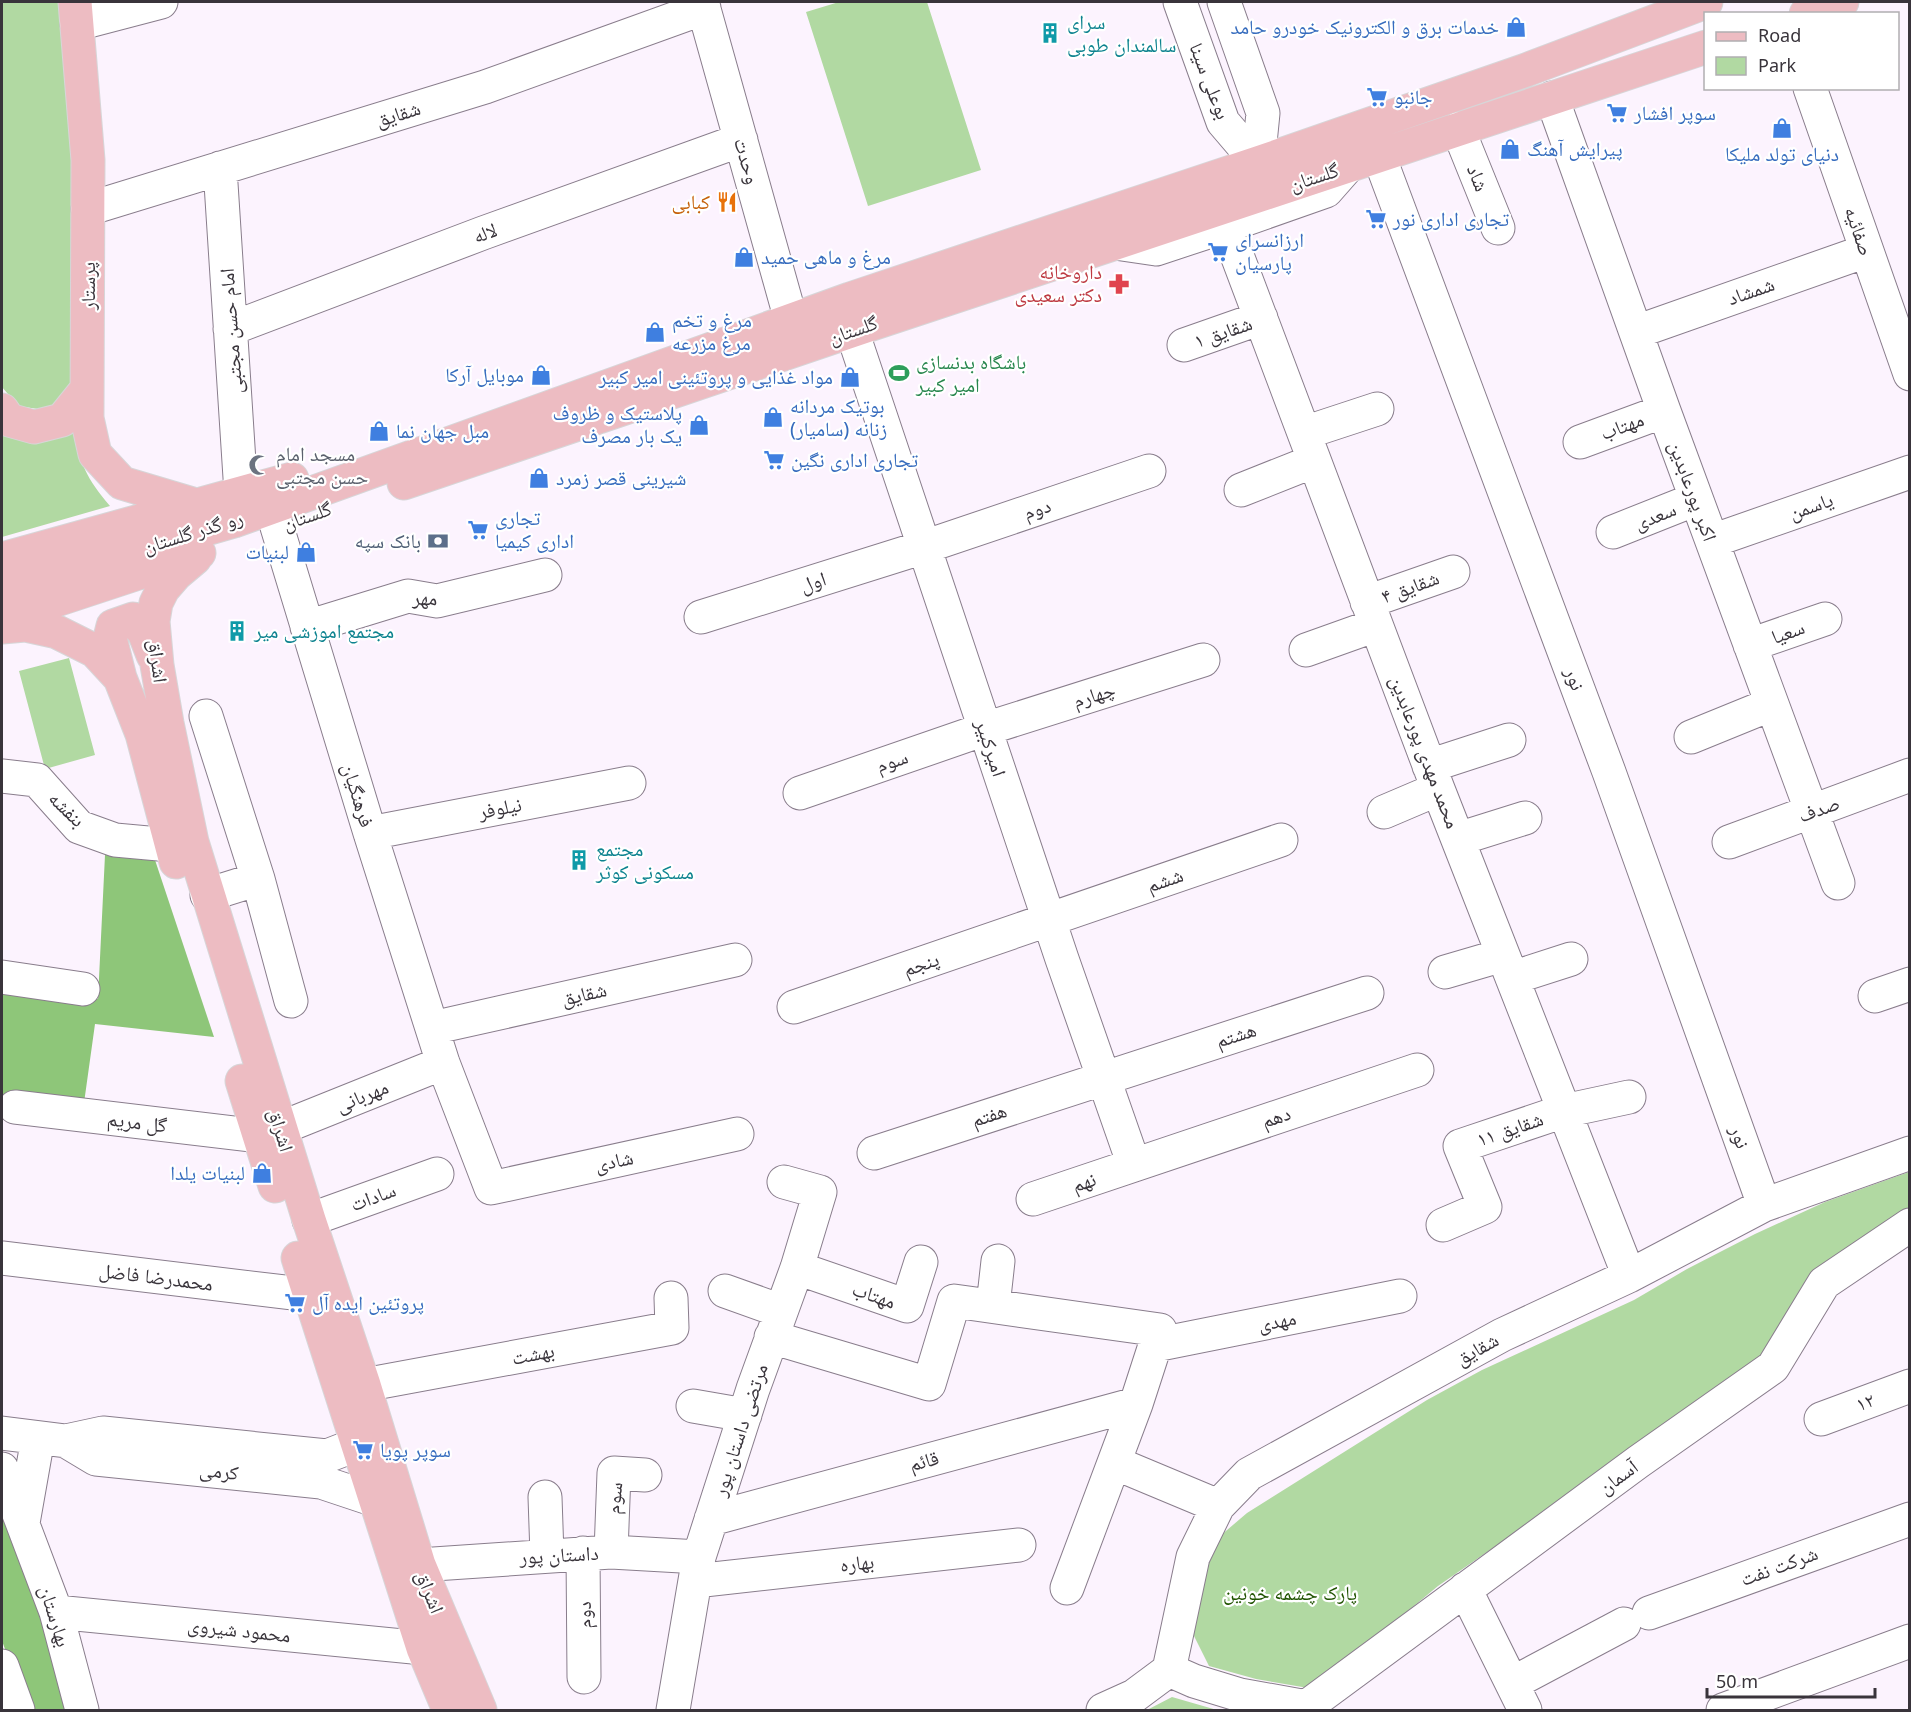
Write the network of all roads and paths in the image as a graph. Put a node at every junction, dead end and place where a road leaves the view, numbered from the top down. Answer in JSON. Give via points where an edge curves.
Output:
{"nodes":[{"id":1,"x":161,"y":2,"type":"edge"},
{"id":2,"x":1180,"y":2,"type":"edge"},
{"id":3,"x":1224,"y":2,"type":"edge"},
{"id":4,"x":1706,"y":2,"type":"edge"},
{"id":5,"x":1842,"y":2,"type":"edge"},
{"id":6,"x":703,"y":5,"type":"edge"},
{"id":7,"x":1812,"y":12,"type":"edge"},
{"id":8,"x":76,"y":13,"type":"edge"},
{"id":9,"x":1704,"y":48,"type":"edge"},
{"id":10,"x":1811,"y":90,"type":"edge"},
{"id":11,"x":1552,"y":98,"type":"junction"},
{"id":12,"x":1458,"y":129,"type":"junction"},
{"id":13,"x":741,"y":140,"type":"junction"},
{"id":14,"x":1379,"y":156,"type":"junction"},
{"id":15,"x":1348,"y":166,"type":"junction"},
{"id":16,"x":220,"y":168,"type":"junction"},
{"id":17,"x":1263,"y":177,"type":"junction"},
{"id":18,"x":88,"y":209,"type":"junction"},
{"id":19,"x":1226,"y":226,"type":"junction"},
{"id":20,"x":1498,"y":228,"type":"dead end"},
{"id":21,"x":1115,"y":243,"type":"junction"},
{"id":22,"x":1866,"y":251,"type":"junction"},
{"id":23,"x":1261,"y":318,"type":"junction"},
{"id":24,"x":791,"y":320,"type":"junction"},
{"id":25,"x":231,"y":329,"type":"junction"},
{"id":26,"x":852,"y":331,"type":"junction"},
{"id":27,"x":1636,"y":332,"type":"junction"},
{"id":28,"x":1903,"y":332,"type":"edge"},
{"id":29,"x":1184,"y":345,"type":"dead end"},
{"id":30,"x":1910,"y":374,"type":"edge"},
{"id":31,"x":87,"y":389,"type":"junction"},
{"id":32,"x":1377,"y":409,"type":"dead end"},
{"id":33,"x":2,"y":410,"type":"edge"},
{"id":34,"x":1664,"y":411,"type":"junction"},
{"id":35,"x":517,"y":419,"type":"junction"},
{"id":36,"x":1580,"y":442,"type":"dead end"},
{"id":37,"x":1309,"y":447,"type":"junction"},
{"id":38,"x":1149,"y":471,"type":"dead end"},
{"id":39,"x":1910,"y":472,"type":"edge"},
{"id":40,"x":1241,"y":490,"type":"dead end"},
{"id":41,"x":241,"y":493,"type":"junction"},
{"id":42,"x":1696,"y":499,"type":"junction"},
{"id":43,"x":196,"y":505,"type":"junction"},
{"id":44,"x":276,"y":526,"type":"junction"},
{"id":45,"x":1613,"y":532,"type":"dead end"},
{"id":46,"x":1712,"y":541,"type":"junction"},
{"id":47,"x":924,"y":547,"type":"junction"},
{"id":48,"x":203,"y":552,"type":"junction"},
{"id":49,"x":2,"y":559,"type":"edge"},
{"id":50,"x":1453,"y":572,"type":"dead end"},
{"id":51,"x":545,"y":575,"type":"dead end"},
{"id":52,"x":2,"y":588,"type":"edge"},
{"id":53,"x":1372,"y":614,"type":"junction"},
{"id":54,"x":701,"y":617,"type":"dead end"},
{"id":55,"x":2,"y":618,"type":"edge"},
{"id":56,"x":1825,"y":619,"type":"dead end"},
{"id":57,"x":2,"y":627,"type":"edge"},
{"id":58,"x":307,"y":627,"type":"junction"},
{"id":59,"x":1750,"y":645,"type":"junction"},
{"id":60,"x":1306,"y":650,"type":"dead end"},
{"id":61,"x":1203,"y":660,"type":"dead end"},
{"id":62,"x":157,"y":665,"type":"junction"},
{"id":63,"x":120,"y":678,"type":"junction"},
{"id":64,"x":1772,"y":704,"type":"junction"},
{"id":65,"x":206,"y":716,"type":"dead end"},
{"id":66,"x":985,"y":729,"type":"junction"},
{"id":67,"x":1691,"y":737,"type":"dead end"},
{"id":68,"x":1509,"y":740,"type":"dead end"},
{"id":69,"x":1910,"y":775,"type":"edge"},
{"id":70,"x":2,"y":776,"type":"edge"},
{"id":71,"x":1434,"y":778,"type":"junction"},
{"id":72,"x":629,"y":783,"type":"dead end"},
{"id":73,"x":800,"y":793,"type":"dead end"},
{"id":74,"x":1384,"y":812,"type":"dead end"},
{"id":75,"x":1812,"y":812,"type":"junction"},
{"id":76,"x":1525,"y":818,"type":"dead end"},
{"id":77,"x":370,"y":833,"type":"junction"},
{"id":78,"x":1458,"y":839,"type":"junction"},
{"id":79,"x":1281,"y":840,"type":"dead end"},
{"id":80,"x":1729,"y":842,"type":"dead end"},
{"id":81,"x":170,"y":844,"type":"junction"},
{"id":82,"x":258,"y":879,"type":"junction"},
{"id":83,"x":1838,"y":883,"type":"dead end"},
{"id":84,"x":207,"y":895,"type":"junction"},
{"id":85,"x":1049,"y":920,"type":"junction"},
{"id":86,"x":1571,"y":959,"type":"dead end"},
{"id":87,"x":735,"y":960,"type":"dead end"},
{"id":88,"x":1508,"y":967,"type":"junction"},
{"id":89,"x":1445,"y":972,"type":"dead end"},
{"id":90,"x":2,"y":977,"type":"edge"},
{"id":91,"x":1910,"y":984,"type":"edge"},
{"id":92,"x":83,"y":989,"type":"dead end"},
{"id":93,"x":1367,"y":993,"type":"dead end"},
{"id":94,"x":1875,"y":996,"type":"dead end"},
{"id":95,"x":291,"y":1001,"type":"dead end"},
{"id":96,"x":794,"y":1007,"type":"dead end"},
{"id":97,"x":432,"y":1028,"type":"junction"},
{"id":98,"x":443,"y":1063,"type":"junction"},
{"id":99,"x":1417,"y":1070,"type":"dead end"},
{"id":100,"x":1104,"y":1078,"type":"junction"},
{"id":101,"x":1629,"y":1097,"type":"dead end"},
{"id":102,"x":15,"y":1107,"type":"dead end"},
{"id":103,"x":1564,"y":1111,"type":"junction"},
{"id":104,"x":270,"y":1132,"type":"junction"},
{"id":105,"x":737,"y":1134,"type":"dead end"},
{"id":106,"x":874,"y":1153,"type":"dead end"},
{"id":107,"x":1910,"y":1153,"type":"edge"},
{"id":108,"x":1134,"y":1165,"type":"junction"},
{"id":109,"x":437,"y":1174,"type":"dead end"},
{"id":110,"x":784,"y":1182,"type":"dead end"},
{"id":111,"x":491,"y":1188,"type":"joint"},
{"id":112,"x":1033,"y":1200,"type":"dead end"},
{"id":113,"x":1764,"y":1205,"type":"junction"},
{"id":114,"x":309,"y":1220,"type":"junction"},
{"id":115,"x":1443,"y":1225,"type":"dead end"},
{"id":116,"x":1910,"y":1225,"type":"edge"},
{"id":117,"x":2,"y":1258,"type":"edge"},
{"id":118,"x":998,"y":1261,"type":"dead end"},
{"id":119,"x":921,"y":1262,"type":"dead end"},
{"id":120,"x":797,"y":1268,"type":"junction"},
{"id":121,"x":1629,"y":1276,"type":"junction"},
{"id":122,"x":725,"y":1291,"type":"dead end"},
{"id":123,"x":310,"y":1295,"type":"junction"},
{"id":124,"x":1400,"y":1296,"type":"dead end"},
{"id":125,"x":670,"y":1298,"type":"dead end"},
{"id":126,"x":993,"y":1306,"type":"junction"},
{"id":127,"x":776,"y":1324,"type":"junction"},
{"id":128,"x":1155,"y":1345,"type":"junction"},
{"id":129,"x":364,"y":1385,"type":"junction"},
{"id":130,"x":1910,"y":1386,"type":"edge"},
{"id":131,"x":1136,"y":1404,"type":"junction"},
{"id":132,"x":693,"y":1406,"type":"dead end"},
{"id":133,"x":745,"y":1415,"type":"junction"},
{"id":134,"x":1821,"y":1419,"type":"dead end"},
{"id":135,"x":2,"y":1433,"type":"edge"},
{"id":136,"x":52,"y":1440,"type":"junction"},
{"id":137,"x":357,"y":1444,"type":"junction"},
{"id":138,"x":1115,"y":1463,"type":"junction"},
{"id":139,"x":2,"y":1469,"type":"edge"},
{"id":140,"x":645,"y":1475,"type":"dead end"},
{"id":141,"x":545,"y":1497,"type":"dead end"},
{"id":142,"x":375,"y":1500,"type":"junction"},
{"id":143,"x":1218,"y":1506,"type":"junction"},
{"id":144,"x":711,"y":1519,"type":"junction"},
{"id":145,"x":1910,"y":1519,"type":"edge"},
{"id":146,"x":23,"y":1523,"type":"junction"},
{"id":147,"x":1019,"y":1545,"type":"dead end"},
{"id":148,"x":597,"y":1553,"type":"junction"},
{"id":149,"x":547,"y":1555,"type":"junction"},
{"id":150,"x":419,"y":1565,"type":"junction"},
{"id":151,"x":697,"y":1569,"type":"junction"},
{"id":152,"x":1067,"y":1588,"type":"dead end"},
{"id":153,"x":1466,"y":1589,"type":"junction"},
{"id":154,"x":56,"y":1612,"type":"junction"},
{"id":155,"x":1910,"y":1641,"type":"edge"},
{"id":156,"x":423,"y":1648,"type":"junction"},
{"id":157,"x":2,"y":1666,"type":"edge"},
{"id":158,"x":1169,"y":1670,"type":"junction"},
{"id":159,"x":584,"y":1677,"type":"dead end"},
{"id":160,"x":1519,"y":1697,"type":"edge"},
{"id":161,"x":1305,"y":1708,"type":"edge"},
{"id":162,"x":18,"y":1710,"type":"edge"},
{"id":163,"x":82,"y":1710,"type":"edge"},
{"id":164,"x":449,"y":1710,"type":"edge"},
{"id":165,"x":480,"y":1710,"type":"edge"},
{"id":166,"x":673,"y":1710,"type":"edge"},
{"id":167,"x":1103,"y":1710,"type":"edge"},
{"id":168,"x":1723,"y":1710,"type":"edge"}],
"edges":[{"from":1,"to":8,"type":"street"},
{"from":2,"to":17,"type":"street","name":"بوعلی سینا","via":[[1223,122]]},
{"from":3,"to":17,"type":"street","name":"بوعلی سینا","via":[[1263,113]]},
{"from":4,"to":17,"type":"main road","name":"گلستان"},
{"from":5,"to":7,"type":"main road"},
{"from":6,"to":13,"type":"street","name":"وحدت"},
{"from":6,"to":16,"type":"street","name":"شقایق","via":[[485,87]]},
{"from":8,"to":18,"type":"main road","name":"پرستار"},
{"from":9,"to":11,"type":"main road","name":"گلستان"},
{"from":10,"to":22,"type":"street","name":"صفائیه"},
{"from":11,"to":12,"type":"main road","name":"گلستان"},
{"from":11,"to":27,"type":"street","name":"اکبر پورعابدین"},
{"from":12,"to":14,"type":"main road","name":"گلستان"},
{"from":12,"to":20,"type":"street","name":"شاد"},
{"from":13,"to":24,"type":"street","name":"وحدت"},
{"from":13,"to":25,"type":"street","name":"لاله"},
{"from":14,"to":15,"type":"main road","name":"گلستان"},
{"from":14,"to":113,"type":"street","name":"نور","via":[[1610,772]]},
{"from":15,"to":17,"type":"main road","name":"گلستان"},
{"from":15,"to":19,"type":"street","via":[[1326,191]]},
{"from":16,"to":18,"type":"street","name":"شقایق"},
{"from":16,"to":25,"type":"street","name":"امام حسن مجتبی"},
{"from":17,"to":21,"type":"main road","name":"گلستان"},
{"from":17,"to":24,"type":"main road","name":"گلستان"},
{"from":18,"to":31,"type":"main road","name":"پرستار"},
{"from":19,"to":21,"type":"street","via":[[1156,249]]},
{"from":19,"to":23,"type":"street","name":"محمد مهدی پورعابدین"},
{"from":21,"to":26,"type":"main road","name":"گلستان"},
{"from":22,"to":27,"type":"street","name":"شمشاد"},
{"from":22,"to":28,"type":"street","name":"صفائیه"},
{"from":23,"to":29,"type":"street","name":"شقایق ۱"},
{"from":23,"to":37,"type":"street","name":"محمد مهدی پورعابدین"},
{"from":24,"to":35,"type":"main road","name":"گلستان"},
{"from":25,"to":41,"type":"street","name":"امام حسن مجتبی"},
{"from":26,"to":44,"type":"main road","name":"گلستان"},
{"from":26,"to":47,"type":"street","name":"امیرکبیر"},
{"from":27,"to":34,"type":"street","name":"اکبر پورعابدین"},
{"from":28,"to":30,"type":"street","name":"صفائیه"},
{"from":31,"to":33,"type":"main road","via":[[62,420],[34,427],[9,420]]},
{"from":31,"to":43,"type":"main road","name":"پرستار","via":[[87,418],[95,454],[122,483]]},
{"from":32,"to":37,"type":"street"},
{"from":34,"to":36,"type":"street","name":"مهتاب"},
{"from":34,"to":42,"type":"street","name":"اکبر پورعابدین"},
{"from":35,"to":41,"type":"main road"},
{"from":35,"to":52,"type":"main road","name":"رو گذر گلستان","via":[[234,521]]},
{"from":37,"to":40,"type":"street"},
{"from":37,"to":53,"type":"street","name":"محمد مهدی پورعابدین"},
{"from":38,"to":47,"type":"street","name":"دوم"},
{"from":39,"to":46,"type":"street","name":"یاسمن"},
{"from":41,"to":43,"type":"main road"},
{"from":42,"to":45,"type":"street","name":"سعدی"},
{"from":42,"to":46,"type":"street","name":"اکبر پورعابدین"},
{"from":43,"to":49,"type":"main road"},
{"from":44,"to":48,"type":"main road","name":"گلستان"},
{"from":44,"to":58,"type":"street","name":"فرهنگیان"},
{"from":46,"to":59,"type":"street","name":"اکبر پورعابدین"},
{"from":47,"to":54,"type":"street","name":"اول"},
{"from":47,"to":66,"type":"street","name":"امیرکبیر"},
{"from":48,"to":55,"type":"main road","name":"گلستان"},
{"from":48,"to":62,"type":"main road","name":"اشراق","via":[[176,573],[156,603],[153,621]]},
{"from":50,"to":53,"type":"street","name":"شقایق ۴"},
{"from":51,"to":58,"type":"street","name":"مهر","via":[[437,602],[408,596]]},
{"from":53,"to":60,"type":"street","name":"شقایق ۴"},
{"from":53,"to":71,"type":"street","name":"محمد مهدی پورعابدین"},
{"from":56,"to":59,"type":"street","name":"سعیا"},
{"from":57,"to":63,"type":"main road","name":"اشراق","via":[[25,625],[57,632],[95,651]]},
{"from":58,"to":77,"type":"street","name":"فرهنگیان"},
{"from":59,"to":64,"type":"street","name":"اکبر پورعابدین"},
{"from":61,"to":66,"type":"street","name":"چهارم"},
{"from":62,"to":63,"type":"main road","via":[[144,632],[133,619],[113,626],[110,638]]},
{"from":62,"to":84,"type":"main road","name":"اشراق","via":[[192,842]]},
{"from":63,"to":81,"type":"main road","name":"اشراق","via":[[142,734]]},
{"from":64,"to":67,"type":"street"},
{"from":64,"to":75,"type":"street","name":"اکبر پورعابدین"},
{"from":65,"to":82,"type":"street"},
{"from":66,"to":73,"type":"street","name":"سوم"},
{"from":66,"to":85,"type":"street","name":"امیرکبیر"},
{"from":68,"to":71,"type":"street"},
{"from":69,"to":75,"type":"street","name":"صدف"},
{"from":70,"to":81,"type":"street","name":"بنفشه","via":[[37,780],[79,827],[115,840]]},
{"from":71,"to":74,"type":"street"},
{"from":71,"to":78,"type":"street","name":"محمد مهدی پورعابدین"},
{"from":72,"to":77,"type":"street","name":"نیلوفر"},
{"from":75,"to":80,"type":"street","name":"صدف"},
{"from":75,"to":83,"type":"street","name":"اکبر پورعابدین"},
{"from":76,"to":78,"type":"street"},
{"from":77,"to":97,"type":"street","name":"فرهنگیان"},
{"from":78,"to":88,"type":"street","name":"محمد مهدی پورعابدین"},
{"from":79,"to":85,"type":"street","name":"ششم"},
{"from":81,"to":104,"type":"main road","name":"اشراق"},
{"from":82,"to":84,"type":"street"},
{"from":82,"to":95,"type":"street"},
{"from":84,"to":104,"type":"main road","name":"اشراق"},
{"from":85,"to":96,"type":"street","name":"پنجم"},
{"from":85,"to":100,"type":"street","name":"امیرکبیر"},
{"from":86,"to":88,"type":"street"},
{"from":87,"to":97,"type":"street","name":"شقایق"},
{"from":88,"to":89,"type":"street"},
{"from":88,"to":103,"type":"street","name":"محمد مهدی پورعابدین"},
{"from":90,"to":92,"type":"street"},
{"from":91,"to":94,"type":"street"},
{"from":93,"to":100,"type":"street","name":"هشتم"},
{"from":97,"to":98,"type":"street","name":"فرهنگیان"},
{"from":98,"to":104,"type":"street","name":"مهربانی"},
{"from":98,"to":111,"type":"street","name":"فرهنگیان"},
{"from":99,"to":108,"type":"street","name":"دهم"},
{"from":100,"to":106,"type":"street","name":"هفتم"},
{"from":100,"to":108,"type":"street","name":"امیرکبیر"},
{"from":101,"to":103,"type":"street"},
{"from":102,"to":104,"type":"street","name":"گل مریم"},
{"from":103,"to":115,"type":"street","name":"شقایق ۱۱","via":[[1460,1146],[1485,1207]]},
{"from":103,"to":121,"type":"street","name":"محمد مهدی پورعابدین"},
{"from":104,"to":114,"type":"main road","name":"اشراق"},
{"from":104,"to":123,"type":"main road","name":"اشراق"},
{"from":105,"to":111,"type":"street","name":"شادی"},
{"from":107,"to":113,"type":"street","name":"شقایق"},
{"from":108,"to":112,"type":"street","name":"نهم"},
{"from":109,"to":114,"type":"street","name":"سادات"},
{"from":110,"to":120,"type":"street","name":"مرتضی داستان پور","via":[[820,1192]]},
{"from":113,"to":121,"type":"street","name":"شقایق"},
{"from":114,"to":129,"type":"main road","name":"اشراق"},
{"from":116,"to":153,"type":"street","name":"آسمان","via":[[1824,1283],[1773,1367]]},
{"from":117,"to":123,"type":"street","name":"محمدرضا فاضل"},
{"from":118,"to":126,"type":"street"},
{"from":119,"to":120,"type":"street","name":"مهتاب","via":[[907,1306]]},
{"from":120,"to":127,"type":"street","name":"مرتضی داستان پور"},
{"from":121,"to":143,"type":"street","name":"شقایق","via":[[1502,1335],[1249,1474]]},
{"from":122,"to":127,"type":"street"},
{"from":123,"to":137,"type":"main road","name":"اشراق"},
{"from":124,"to":128,"type":"street","name":"مهدی"},
{"from":125,"to":129,"type":"street","name":"بهشت","via":[[672,1328]]},
{"from":126,"to":127,"type":"street","via":[[954,1300],[929,1384]]},
{"from":126,"to":128,"type":"street","via":[[1160,1330]]},
{"from":127,"to":133,"type":"street","name":"مرتضی داستان پور"},
{"from":128,"to":131,"type":"street"},
{"from":129,"to":150,"type":"main road","name":"اشراق"},
{"from":130,"to":134,"type":"street","name":"۱۲"},
{"from":131,"to":138,"type":"street"},
{"from":131,"to":144,"type":"street","name":"قائم"},
{"from":132,"to":133,"type":"street"},
{"from":133,"to":144,"type":"street","name":"مرتضی داستان پور"},
{"from":135,"to":136,"type":"street","name":"کرمی"},
{"from":136,"to":137,"type":"street","name":"کرمی","via":[[103,1433],[327,1456]]},
{"from":136,"to":142,"type":"street","name":"کرمی","via":[[96,1459],[321,1482]]},
{"from":136,"to":146,"type":"street"},
{"from":137,"to":142,"type":"main road","name":"اشراق"},
{"from":138,"to":143,"type":"street"},
{"from":138,"to":152,"type":"street"},
{"from":139,"to":146,"type":"street","name":"بهارستان"},
{"from":140,"to":148,"type":"street","name":"سوم","via":[[614,1473]]},
{"from":141,"to":149,"type":"street"},
{"from":142,"to":156,"type":"main road","name":"اشراق"},
{"from":143,"to":158,"type":"street","name":"شقایق","via":[[1193,1557]]},
{"from":144,"to":151,"type":"street","name":"مرتضی داستان پور"},
{"from":145,"to":160,"type":"street","name":"شرکت نفت","via":[[1636,1619]]},
{"from":146,"to":154,"type":"street","name":"بهارستان"},
{"from":147,"to":151,"type":"street","name":"بهاره"},
{"from":148,"to":149,"type":"street","name":"داستان پور"},
{"from":148,"to":151,"type":"street","name":"داستان پور"},
{"from":148,"to":159,"type":"street","name":"دوم"},
{"from":149,"to":150,"type":"street","name":"داستان پور"},
{"from":150,"to":165,"type":"main road","name":"اشراق"},
{"from":151,"to":166,"type":"street","name":"مرتضی داستان پور"},
{"from":153,"to":160,"type":"street"},
{"from":153,"to":161,"type":"street","name":"آسمان"},
{"from":154,"to":156,"type":"street","name":"محمود شیروی"},
{"from":154,"to":163,"type":"street","name":"بهارستان"},
{"from":155,"to":168,"type":"street"},
{"from":156,"to":164,"type":"main road","name":"اشراق"},
{"from":157,"to":162,"type":"street"},
{"from":158,"to":161,"type":"street","via":[[1240,1695]]},
{"from":158,"to":167,"type":"street","via":[[1134,1696]]}]}
